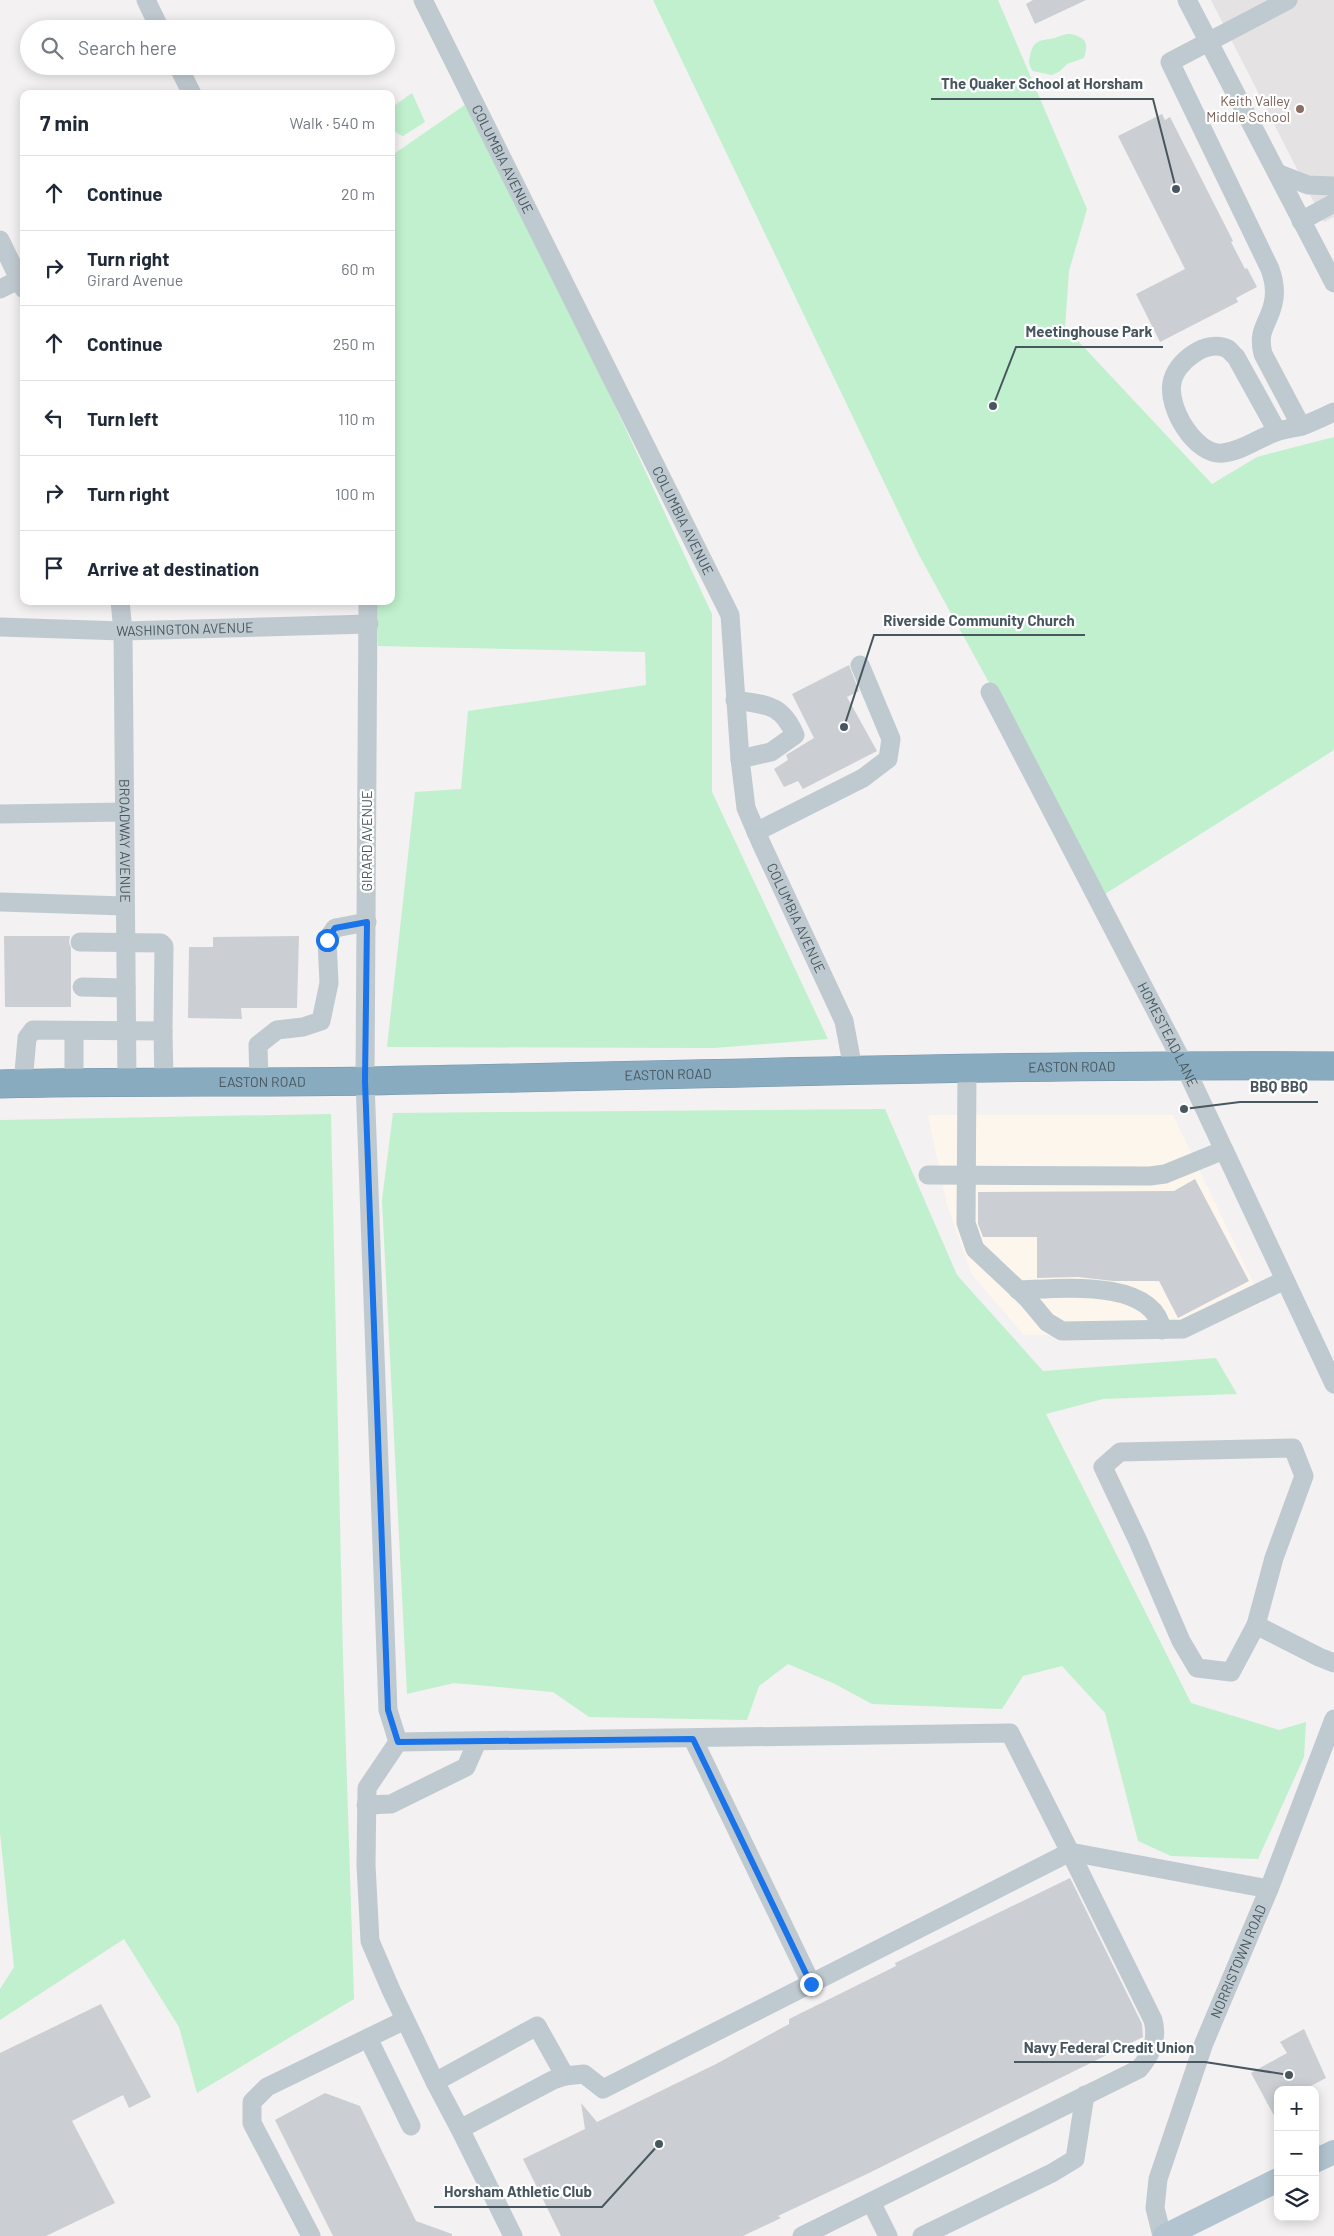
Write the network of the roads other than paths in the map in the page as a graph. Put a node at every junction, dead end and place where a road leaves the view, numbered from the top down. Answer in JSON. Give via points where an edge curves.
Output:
{"nodes":[{"id":1,"x":146,"y":0,"type":"edge"},
{"id":2,"x":423,"y":0,"type":"edge"},
{"id":3,"x":1188,"y":0,"type":"edge"},
{"id":4,"x":1288,"y":0,"type":"edge"},
{"id":5,"x":156,"y":20,"type":"edge"},
{"id":6,"x":1208,"y":42,"type":"junction"},
{"id":7,"x":182,"y":75,"type":"edge"},
{"id":8,"x":190,"y":90,"type":"edge"},
{"id":9,"x":1276,"y":173,"type":"junction"},
{"id":10,"x":1334,"y":186,"type":"edge"},
{"id":11,"x":1334,"y":203,"type":"edge"},
{"id":12,"x":1301,"y":221,"type":"junction"},
{"id":13,"x":0,"y":240,"type":"edge"},
{"id":14,"x":1334,"y":276,"type":"edge"},
{"id":15,"x":20,"y":278,"type":"edge"},
{"id":16,"x":20,"y":283,"type":"edge"},
{"id":17,"x":0,"y":289,"type":"edge"},
{"id":18,"x":1334,"y":412,"type":"edge"},
{"id":19,"x":1301,"y":426,"type":"junction"},
{"id":20,"x":1277,"y":431,"type":"junction"},
{"id":21,"x":120,"y":605,"type":"edge"},
{"id":22,"x":368,"y":605,"type":"edge"},
{"id":23,"x":369,"y":624,"type":"junction"},
{"id":24,"x":0,"y":627,"type":"edge"},
{"id":25,"x":123,"y":631,"type":"junction"},
{"id":26,"x":860,"y":665,"type":"dead end"},
{"id":27,"x":990,"y":692,"type":"dead end"},
{"id":28,"x":736,"y":700,"type":"junction"},
{"id":29,"x":740,"y":759,"type":"junction"},
{"id":30,"x":124,"y":812,"type":"junction"},
{"id":31,"x":0,"y":814,"type":"edge"},
{"id":32,"x":756,"y":832,"type":"junction"},
{"id":33,"x":0,"y":902,"type":"edge"},
{"id":34,"x":125,"y":906,"type":"junction"},
{"id":35,"x":367,"y":922,"type":"junction"},
{"id":36,"x":80,"y":942,"type":"dead end"},
{"id":37,"x":126,"y":942,"type":"junction"},
{"id":38,"x":82,"y":987,"type":"dead end"},
{"id":39,"x":126,"y":988,"type":"junction"},
{"id":40,"x":74,"y":1031,"type":"junction"},
{"id":41,"x":127,"y":1031,"type":"junction"},
{"id":42,"x":163,"y":1031,"type":"junction"},
{"id":43,"x":1184,"y":1065,"type":"junction"},
{"id":44,"x":1334,"y":1066,"type":"edge"},
{"id":45,"x":967,"y":1068,"type":"junction"},
{"id":46,"x":853,"y":1069,"type":"junction"},
{"id":47,"x":127,"y":1081,"type":"junction"},
{"id":48,"x":164,"y":1081,"type":"junction"},
{"id":49,"x":259,"y":1081,"type":"junction"},
{"id":50,"x":365,"y":1081,"type":"junction"},
{"id":51,"x":74,"y":1082,"type":"junction"},
{"id":52,"x":11,"y":1083,"type":"edge"},
{"id":53,"x":1224,"y":1150,"type":"junction"},
{"id":54,"x":928,"y":1175,"type":"dead end"},
{"id":55,"x":966,"y":1175,"type":"junction"},
{"id":56,"x":1285,"y":1280,"type":"junction"},
{"id":57,"x":1018,"y":1290,"type":"junction"},
{"id":58,"x":1162,"y":1330,"type":"junction"},
{"id":59,"x":1334,"y":1384,"type":"edge"},
{"id":60,"x":1256,"y":1625,"type":"junction"},
{"id":61,"x":1334,"y":1663,"type":"edge"},
{"id":62,"x":1334,"y":1718,"type":"edge"},
{"id":63,"x":693,"y":1739,"type":"junction"},
{"id":64,"x":398,"y":1742,"type":"junction"},
{"id":65,"x":477,"y":1742,"type":"junction"},
{"id":66,"x":366,"y":1806,"type":"junction"},
{"id":67,"x":1070,"y":1852,"type":"junction"},
{"id":68,"x":1269,"y":1889,"type":"junction"},
{"id":69,"x":811,"y":1984,"type":"junction"},
{"id":70,"x":405,"y":2020,"type":"junction"},
{"id":71,"x":368,"y":2038,"type":"junction"},
{"id":72,"x":564,"y":2076,"type":"junction"},
{"id":73,"x":435,"y":2082,"type":"junction"},
{"id":74,"x":1085,"y":2095,"type":"junction"},
{"id":75,"x":411,"y":2126,"type":"dead end"},
{"id":76,"x":460,"y":2129,"type":"junction"},
{"id":77,"x":1334,"y":2152,"type":"edge"},
{"id":78,"x":1319,"y":2159,"type":"edge"},
{"id":79,"x":1274,"y":2182,"type":"edge"},
{"id":80,"x":872,"y":2202,"type":"junction"},
{"id":81,"x":311,"y":2236,"type":"edge"},
{"id":82,"x":513,"y":2236,"type":"edge"},
{"id":83,"x":802,"y":2236,"type":"edge"},
{"id":84,"x":888,"y":2236,"type":"edge"},
{"id":85,"x":922,"y":2236,"type":"edge"},
{"id":86,"x":1163,"y":2236,"type":"edge"}],
"edges":[{"from":1,"to":5,"type":"street"},
{"from":2,"to":28,"type":"street","name":"COLUMBIA AVENUE","via":[[730,615]]},
{"from":3,"to":6,"type":"street"},
{"from":4,"to":6,"type":"street"},
{"from":6,"to":9,"type":"street"},
{"from":6,"to":19,"type":"street","via":[[1170,62],[1270,268],[1274,302],[1263,326],[1260,344]]},
{"from":7,"to":8,"type":"street"},
{"from":9,"to":10,"type":"street","via":[[1308,185]]},
{"from":9,"to":12,"type":"street"},
{"from":11,"to":12,"type":"street"},
{"from":12,"to":14,"type":"street"},
{"from":13,"to":15,"type":"street"},
{"from":16,"to":17,"type":"street"},
{"from":18,"to":19,"type":"street"},
{"from":19,"to":20,"type":"street"},
{"from":20,"to":20,"type":"street","via":[[1233,451],[1214,452],[1196,441],[1180,420],[1173,402],[1172,381],[1182,365],[1198,352],[1217,346],[1228,349],[1236,357]]},
{"from":21,"to":25,"type":"street","name":"BROADWAY AVENUE"},
{"from":22,"to":23,"type":"street","name":"GIRARD AVENUE"},
{"from":23,"to":25,"type":"street","name":"WASHINGTON AVENUE"},
{"from":23,"to":35,"type":"street","name":"GIRARD AVENUE"},
{"from":24,"to":25,"type":"street","name":"WASHINGTON AVENUE"},
{"from":25,"to":30,"type":"street","name":"BROADWAY AVENUE"},
{"from":26,"to":32,"type":"street","via":[[891,739],[888,759],[863,778]]},
{"from":27,"to":43,"type":"street","name":"HOMESTEAD LANE"},
{"from":28,"to":29,"type":"street","name":"COLUMBIA AVENUE"},
{"from":28,"to":29,"type":"street","via":[[770,705],[788,718],[795,735],[771,752]]},
{"from":29,"to":32,"type":"street","name":"COLUMBIA AVENUE","via":[[746,808]]},
{"from":30,"to":31,"type":"street"},
{"from":30,"to":34,"type":"street","name":"BROADWAY AVENUE"},
{"from":32,"to":46,"type":"street","name":"COLUMBIA AVENUE","via":[[844,1021]]},
{"from":33,"to":34,"type":"street"},
{"from":34,"to":37,"type":"street","name":"BROADWAY AVENUE"},
{"from":35,"to":49,"type":"street","via":[[335,928],[327,940],[329,983],[321,1021],[277,1030],[258,1045]]},
{"from":35,"to":50,"type":"street","name":"GIRARD AVENUE"},
{"from":36,"to":37,"type":"street"},
{"from":37,"to":39,"type":"street","name":"BROADWAY AVENUE"},
{"from":37,"to":42,"type":"street","via":[[161,943],[164,946]]},
{"from":38,"to":39,"type":"street"},
{"from":39,"to":41,"type":"street","name":"BROADWAY AVENUE"},
{"from":40,"to":41,"type":"street"},
{"from":40,"to":51,"type":"street"},
{"from":40,"to":52,"type":"street","via":[[33,1030]]},
{"from":41,"to":42,"type":"street"},
{"from":41,"to":47,"type":"street","name":"BROADWAY AVENUE"},
{"from":42,"to":48,"type":"street"},
{"from":43,"to":44,"type":"highway","name":"EASTON ROAD"},
{"from":43,"to":45,"type":"highway","name":"EASTON ROAD"},
{"from":43,"to":53,"type":"street","name":"HOMESTEAD LANE"},
{"from":45,"to":46,"type":"highway","name":"EASTON ROAD"},
{"from":45,"to":55,"type":"street"},
{"from":46,"to":50,"type":"highway","name":"EASTON ROAD"},
{"from":47,"to":48,"type":"highway","name":"EASTON ROAD"},
{"from":47,"to":51,"type":"highway","name":"EASTON ROAD"},
{"from":48,"to":49,"type":"highway","name":"EASTON ROAD"},
{"from":49,"to":50,"type":"highway","name":"EASTON ROAD"},
{"from":50,"to":64,"type":"street","name":"GIRARD AVENUE","via":[[388,1710]]},
{"from":51,"to":52,"type":"highway","name":"EASTON ROAD"},
{"from":53,"to":55,"type":"street","via":[[1164,1174],[1150,1176]]},
{"from":53,"to":56,"type":"street","name":"HOMESTEAD LANE"},
{"from":54,"to":55,"type":"street"},
{"from":55,"to":57,"type":"street","via":[[966,1222],[975,1249]]},
{"from":56,"to":58,"type":"street","via":[[1183,1329]]},
{"from":56,"to":59,"type":"street","name":"HOMESTEAD LANE"},
{"from":57,"to":58,"type":"street","via":[[1047,1322],[1062,1330]]},
{"from":57,"to":58,"type":"street","via":[[1085,1289],[1126,1294],[1148,1307],[1160,1320]]},
{"from":60,"to":60,"type":"street","via":[[1230,1672],[1197,1668],[1180,1641],[1103,1467],[1120,1452],[1293,1448],[1304,1476],[1274,1558]]},
{"from":60,"to":61,"type":"street"},
{"from":62,"to":68,"type":"street","name":"NORRISTOWN ROAD"},
{"from":63,"to":65,"type":"street"},
{"from":63,"to":67,"type":"street","via":[[1010,1733]]},
{"from":63,"to":69,"type":"street"},
{"from":64,"to":65,"type":"street"},
{"from":64,"to":66,"type":"street","via":[[367,1788]]},
{"from":65,"to":66,"type":"street","via":[[466,1767],[391,1804]]},
{"from":66,"to":70,"type":"street","via":[[370,1941]]},
{"from":67,"to":68,"type":"street"},
{"from":67,"to":69,"type":"street"},
{"from":67,"to":74,"type":"street","via":[[1156,2031],[1150,2054],[1138,2069]]},
{"from":68,"to":86,"type":"street","name":"NORRISTOWN ROAD","via":[[1204,2043],[1158,2179],[1155,2208]]},
{"from":69,"to":72,"type":"street","via":[[603,2089],[584,2074]]},
{"from":70,"to":71,"type":"street"},
{"from":70,"to":73,"type":"street"},
{"from":71,"to":75,"type":"street"},
{"from":71,"to":81,"type":"street","via":[[266,2087],[252,2102],[252,2122]]},
{"from":72,"to":73,"type":"street","via":[[537,2026]]},
{"from":72,"to":76,"type":"street"},
{"from":73,"to":76,"type":"street"},
{"from":74,"to":80,"type":"street"},
{"from":74,"to":85,"type":"street","via":[[1075,2158],[1052,2173]]},
{"from":76,"to":82,"type":"street"},
{"from":77,"to":78,"type":"main road"},
{"from":79,"to":86,"type":"main road"},
{"from":80,"to":83,"type":"street"},
{"from":80,"to":84,"type":"street"}]}
